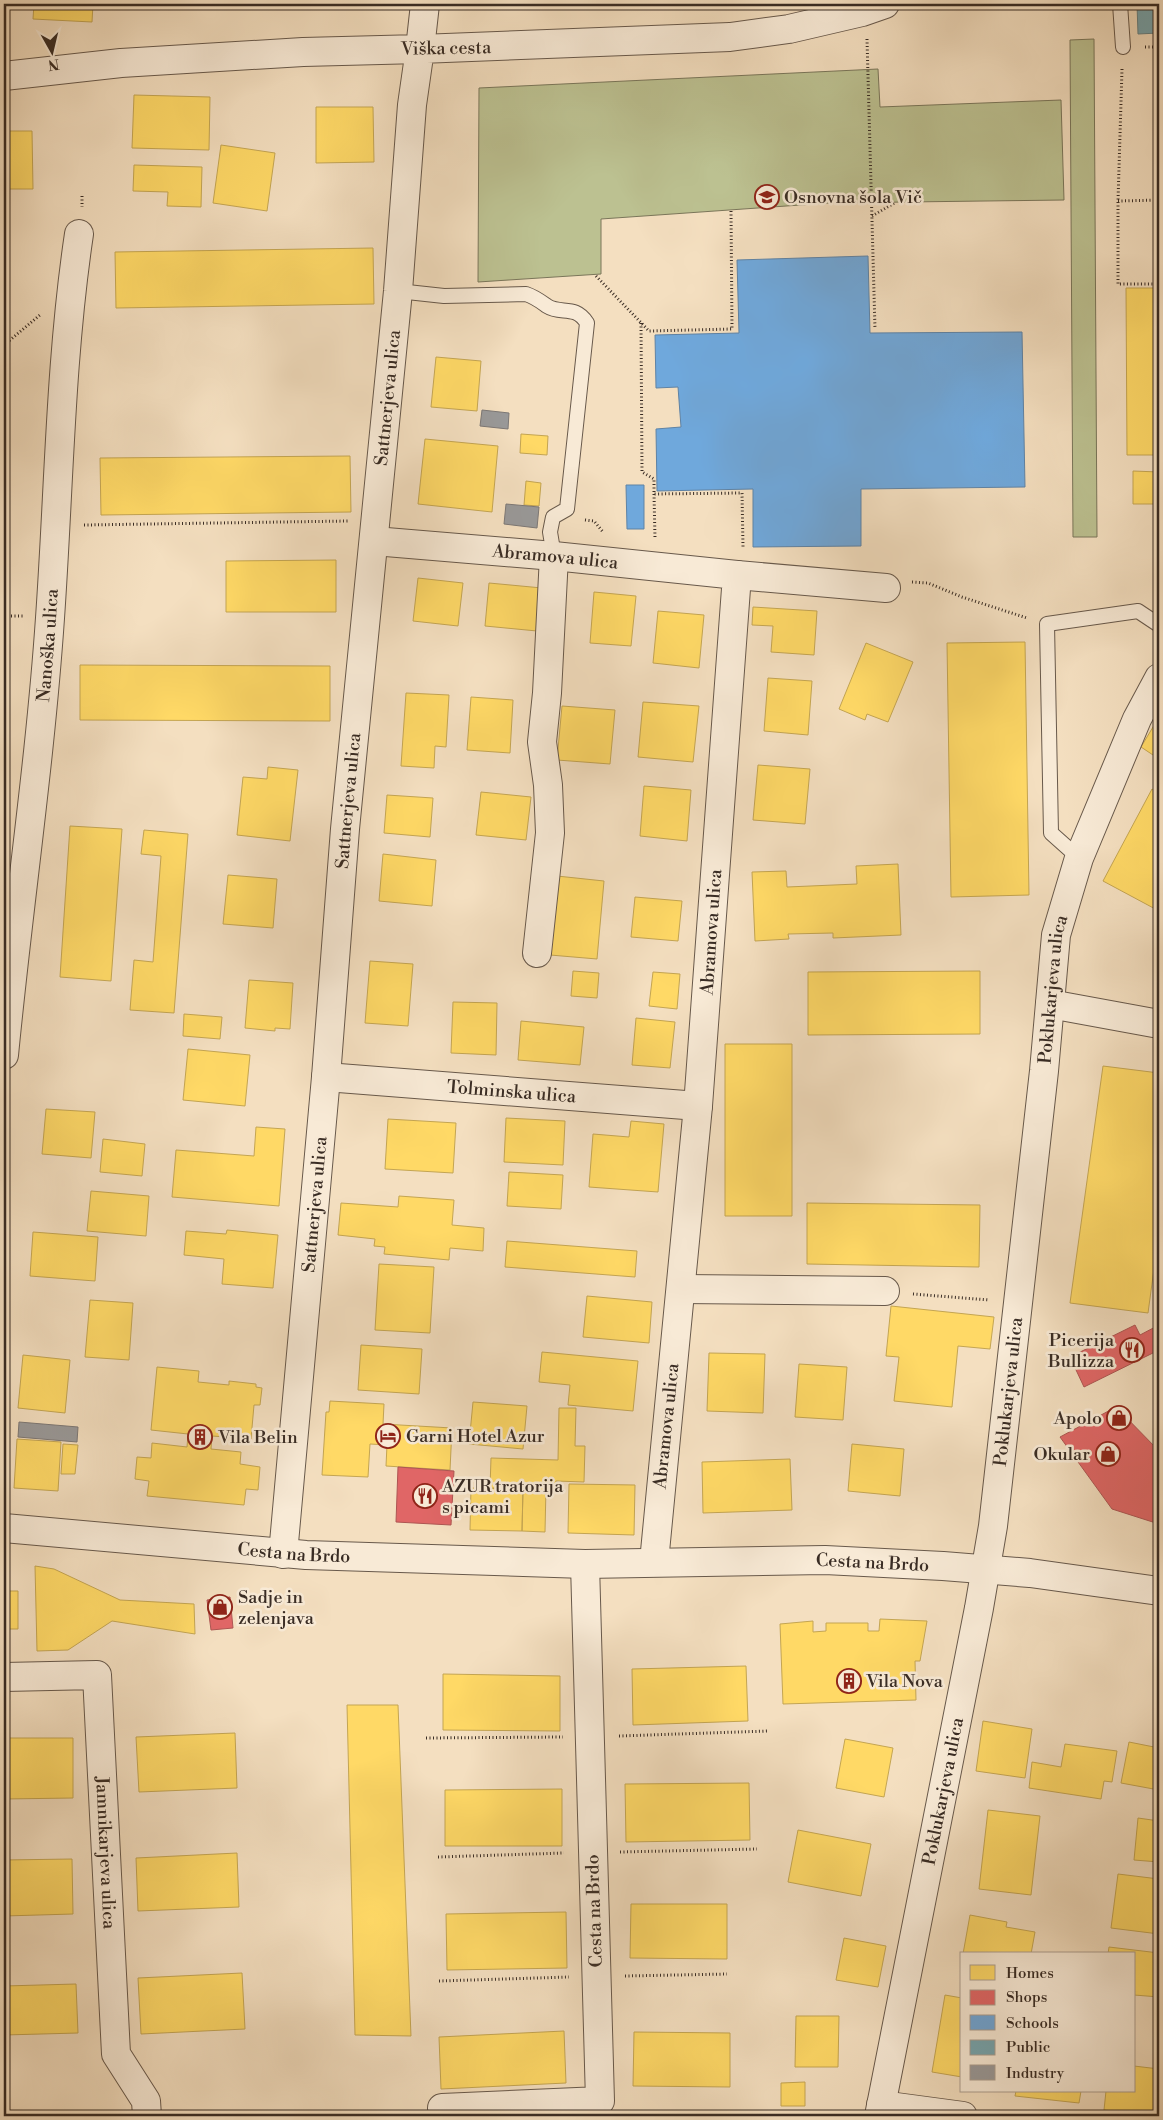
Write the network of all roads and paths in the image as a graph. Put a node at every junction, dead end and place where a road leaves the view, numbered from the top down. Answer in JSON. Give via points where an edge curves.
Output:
{"nodes":[{"id":1,"x":425,"y":4,"type":"edge"},
{"id":2,"x":1120,"y":4,"type":"edge"},
{"id":3,"x":874,"y":8,"type":"edge"},
{"id":4,"x":1122,"y":47,"type":"joint"},
{"id":5,"x":420,"y":49,"type":"junction"},
{"id":6,"x":4,"y":76,"type":"edge"},
{"id":7,"x":1118,"y":200,"type":"junction"},
{"id":8,"x":1159,"y":200,"type":"edge"},
{"id":9,"x":896,"y":202,"type":"dead end"},
{"id":10,"x":731,"y":210,"type":"dead end"},
{"id":11,"x":872,"y":216,"type":"junction"},
{"id":12,"x":79,"y":234,"type":"dead end"},
{"id":13,"x":596,"y":276,"type":"dead end"},
{"id":14,"x":1159,"y":284,"type":"edge"},
{"id":15,"x":71,"y":289,"type":"junction"},
{"id":16,"x":398,"y":291,"type":"junction"},
{"id":17,"x":641,"y":323,"type":"junction"},
{"id":18,"x":875,"y":329,"type":"dead end"},
{"id":19,"x":4,"y":345,"type":"edge"},
{"id":20,"x":654,"y":494,"type":"junction"},
{"id":21,"x":553,"y":517,"type":"junction"},
{"id":22,"x":55,"y":526,"type":"junction"},
{"id":23,"x":375,"y":531,"type":"junction"},
{"id":24,"x":604,"y":533,"type":"dead end"},
{"id":25,"x":647,"y":538,"type":"dead end"},
{"id":26,"x":554,"y":556,"type":"junction"},
{"id":27,"x":744,"y":576,"type":"junction"},
{"id":28,"x":886,"y":588,"type":"joint"},
{"id":29,"x":1047,"y":624,"type":"junction"},
{"id":30,"x":1159,"y":625,"type":"edge"},
{"id":31,"x":1159,"y":678,"type":"edge"},
{"id":32,"x":1079,"y":858,"type":"junction"},
{"id":33,"x":537,"y":953,"type":"dead end"},
{"id":34,"x":1050,"y":1004,"type":"junction"},
{"id":35,"x":1159,"y":1024,"type":"edge"},
{"id":36,"x":5,"y":1038,"type":"edge"},
{"id":37,"x":326,"y":1077,"type":"junction"},
{"id":38,"x":698,"y":1106,"type":"junction"},
{"id":39,"x":681,"y":1289,"type":"junction"},
{"id":40,"x":885,"y":1291,"type":"joint"},
{"id":41,"x":1018,"y":1303,"type":"junction"},
{"id":42,"x":4,"y":1528,"type":"edge"},
{"id":43,"x":283,"y":1554,"type":"junction"},
{"id":44,"x":654,"y":1562,"type":"junction"},
{"id":45,"x":585,"y":1564,"type":"junction"},
{"id":46,"x":985,"y":1570,"type":"junction"},
{"id":47,"x":1159,"y":1591,"type":"edge"},
{"id":48,"x":4,"y":1677,"type":"edge"},
{"id":49,"x":442,"y":2108,"type":"dead end"},
{"id":50,"x":880,"y":2111,"type":"edge"},
{"id":51,"x":147,"y":2116,"type":"edge"},
{"id":52,"x":963,"y":2116,"type":"edge"}],
"edges":[{"from":1,"to":5,"type":"street","name":"Sattnerjeva ulica"},
{"from":2,"to":4,"type":"lane"},
{"from":3,"to":5,"type":"street","name":"Viška cesta","via":[[789,29],[730,37]]},
{"from":3,"to":11,"type":"path","via":[[866,26]]},
{"from":4,"to":7,"type":"path"},
{"from":5,"to":6,"type":"street","name":"Viška cesta","via":[[121,63]]},
{"from":5,"to":16,"type":"street","name":"Sattnerjeva ulica","via":[[412,105]]},
{"from":7,"to":8,"type":"path"},
{"from":7,"to":14,"type":"path","via":[[1118,284]]},
{"from":9,"to":11,"type":"path"},
{"from":10,"to":17,"type":"path","via":[[732,329],[648,331]]},
{"from":11,"to":18,"type":"path"},
{"from":12,"to":15,"type":"street","name":"Nanoška ulica"},
{"from":13,"to":17,"type":"path"},
{"from":15,"to":19,"type":"path"},
{"from":15,"to":22,"type":"street","name":"Nanoška ulica"},
{"from":16,"to":21,"type":"lane","via":[[444,296],[526,294],[548,306],[582,316],[587,323],[567,509]]},
{"from":16,"to":23,"type":"street","name":"Sattnerjeva ulica"},
{"from":17,"to":20,"type":"path","via":[[642,472],[654,479]]},
{"from":20,"to":25,"type":"path","via":[[655,539]]},
{"from":20,"to":27,"type":"path","via":[[742,493]]},
{"from":21,"to":24,"type":"path","via":[[594,520]]},
{"from":21,"to":26,"type":"lane","via":[[550,532]]},
{"from":22,"to":23,"type":"path"},
{"from":22,"to":36,"type":"street","name":"Nanoška ulica","via":[[42,722]]},
{"from":23,"to":26,"type":"street","name":"Abramova ulica"},
{"from":23,"to":37,"type":"street","name":"Sattnerjeva ulica","via":[[344,829]]},
{"from":26,"to":27,"type":"street","name":"Abramova ulica"},
{"from":26,"to":33,"type":"street","via":[[542,742],[550,833]]},
{"from":27,"to":28,"type":"street","name":"Abramova ulica"},
{"from":27,"to":38,"type":"street","name":"Abramova ulica"},
{"from":28,"to":29,"type":"path","via":[[902,582],[928,583]]},
{"from":29,"to":30,"type":"lane","via":[[1138,612]]},
{"from":29,"to":32,"type":"lane","via":[[1051,832]]},
{"from":31,"to":32,"type":"street","name":"Poklukarjeva ulica","via":[[1137,719]]},
{"from":32,"to":34,"type":"street","name":"Poklukarjeva ulica","via":[[1056,934]]},
{"from":34,"to":35,"type":"street"},
{"from":34,"to":41,"type":"street","name":"Poklukarjeva ulica"},
{"from":37,"to":38,"type":"street","name":"Tolminska ulica"},
{"from":37,"to":43,"type":"street","name":"Sattnerjeva ulica"},
{"from":38,"to":39,"type":"street","name":"Abramova ulica"},
{"from":39,"to":40,"type":"street"},
{"from":39,"to":44,"type":"street","name":"Abramova ulica"},
{"from":40,"to":41,"type":"path"},
{"from":41,"to":46,"type":"street","name":"Poklukarjeva ulica"},
{"from":42,"to":43,"type":"street","name":"Cesta na Brdo"},
{"from":43,"to":45,"type":"street","name":"Cesta na Brdo"},
{"from":44,"to":45,"type":"street","name":"Cesta na Brdo"},
{"from":44,"to":46,"type":"street","name":"Cesta na Brdo","via":[[825,1560]]},
{"from":45,"to":49,"type":"street","name":"Cesta na Brdo","via":[[600,2101]]},
{"from":46,"to":47,"type":"street","name":"Cesta na Brdo"},
{"from":46,"to":50,"type":"street","name":"Poklukarjeva ulica"},
{"from":48,"to":51,"type":"street","name":"Jamnikarjeva ulica","via":[[97,1675],[116,2054],[146,2101]]},
{"from":50,"to":52,"type":"street"}]}
